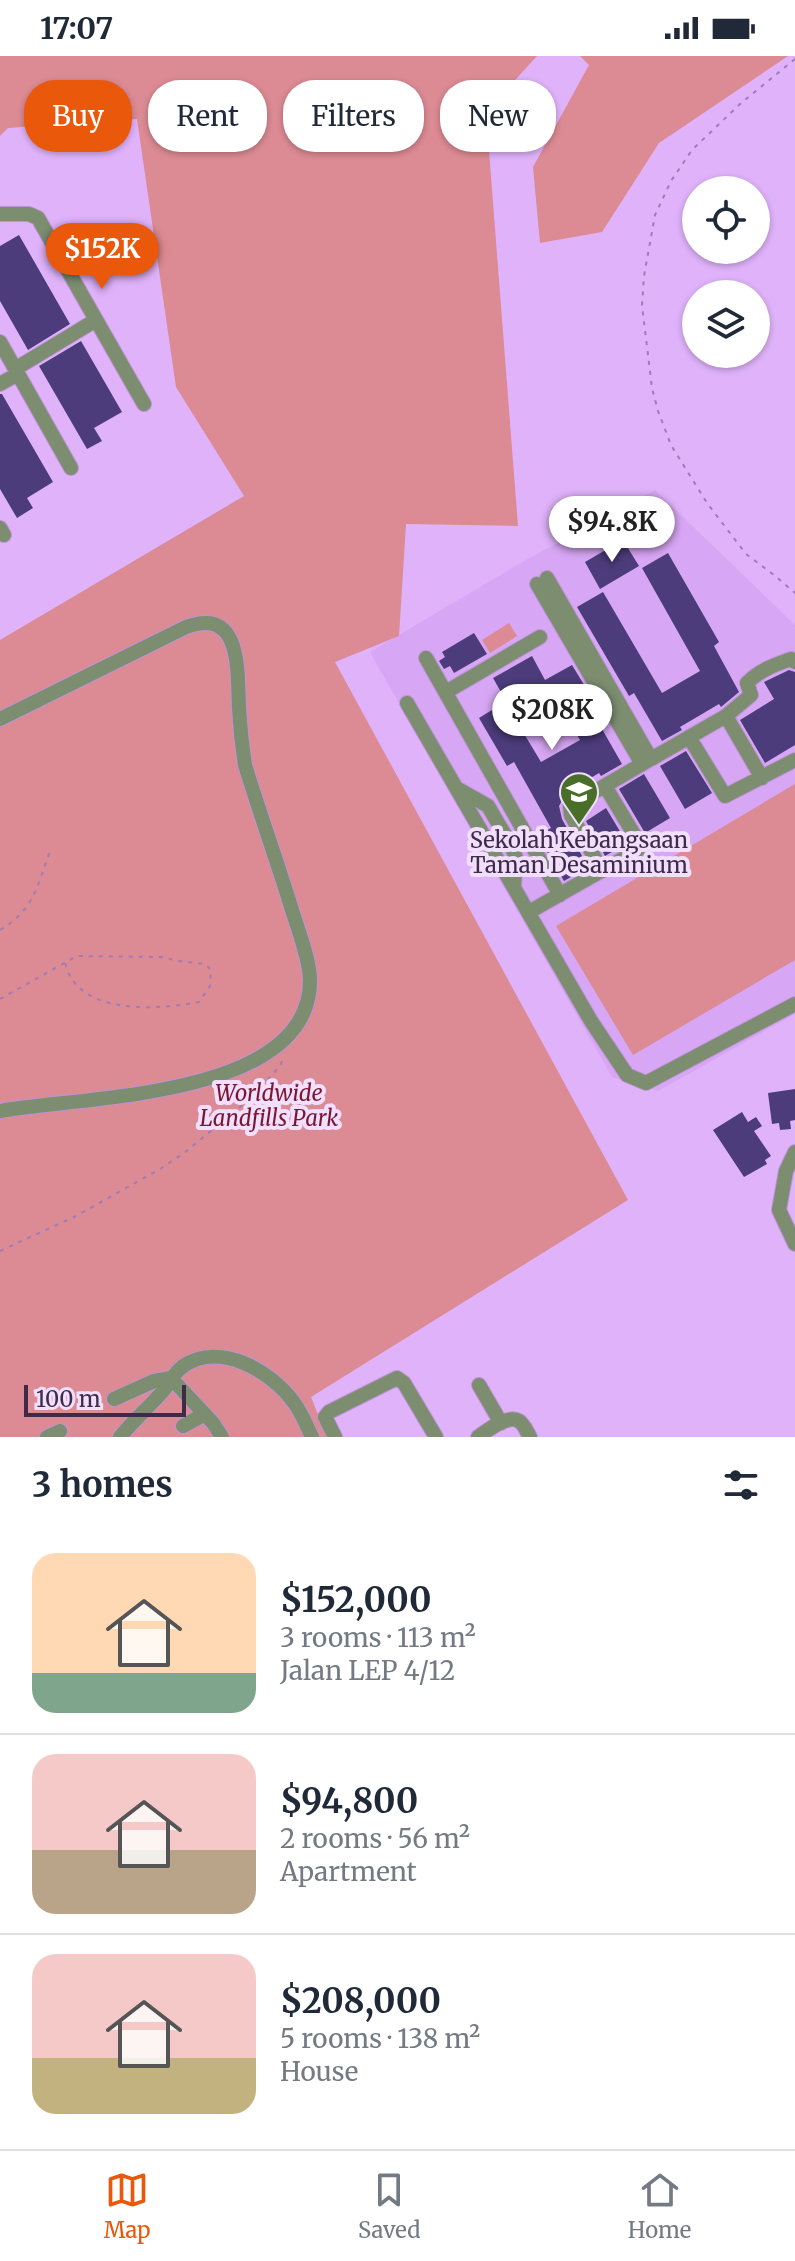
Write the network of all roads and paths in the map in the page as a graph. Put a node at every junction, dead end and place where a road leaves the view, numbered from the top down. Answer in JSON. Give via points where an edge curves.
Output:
{"nodes":[{"id":1,"x":795,"y":59,"type":"edge"},
{"id":2,"x":0,"y":214,"type":"edge"},
{"id":3,"x":96,"y":320,"type":"junction"},
{"id":4,"x":0,"y":342,"type":"edge"},
{"id":5,"x":17,"y":371,"type":"junction"},
{"id":6,"x":0,"y":384,"type":"edge"},
{"id":7,"x":144,"y":404,"type":"dead end"},
{"id":8,"x":71,"y":468,"type":"dead end"},
{"id":9,"x":542,"y":581,"type":"dead end"},
{"id":10,"x":795,"y":593,"type":"edge"},
{"id":11,"x":540,"y":637,"type":"dead end"},
{"id":12,"x":426,"y":658,"type":"dead end"},
{"id":13,"x":795,"y":662,"type":"edge"},
{"id":14,"x":446,"y":692,"type":"junction"},
{"id":15,"x":407,"y":703,"type":"dead end"},
{"id":16,"x":726,"y":716,"type":"junction"},
{"id":17,"x":0,"y":719,"type":"edge"},
{"id":18,"x":689,"y":737,"type":"junction"},
{"id":19,"x":795,"y":760,"type":"edge"},
{"id":20,"x":646,"y":762,"type":"junction"},
{"id":21,"x":762,"y":778,"type":"junction"},
{"id":22,"x":605,"y":786,"type":"junction"},
{"id":23,"x":50,"y":851,"type":"dead end"},
{"id":24,"x":602,"y":871,"type":"junction"},
{"id":25,"x":560,"y":895,"type":"junction"},
{"id":26,"x":529,"y":912,"type":"junction"},
{"id":27,"x":0,"y":930,"type":"edge"},
{"id":28,"x":65,"y":962,"type":"junction"},
{"id":29,"x":0,"y":999,"type":"edge"},
{"id":30,"x":795,"y":1004,"type":"edge"},
{"id":31,"x":282,"y":1044,"type":"junction"},
{"id":32,"x":0,"y":1111,"type":"edge"},
{"id":33,"x":795,"y":1152,"type":"edge"},
{"id":34,"x":795,"y":1244,"type":"edge"},
{"id":35,"x":0,"y":1251,"type":"edge"},
{"id":36,"x":171,"y":1378,"type":"junction"},
{"id":37,"x":479,"y":1385,"type":"dead end"},
{"id":38,"x":114,"y":1399,"type":"dead end"},
{"id":39,"x":205,"y":1414,"type":"junction"},
{"id":40,"x":501,"y":1423,"type":"junction"},
{"id":41,"x":183,"y":1426,"type":"dead end"},
{"id":42,"x":120,"y":1437,"type":"edge"},
{"id":43,"x":222,"y":1437,"type":"edge"},
{"id":44,"x":312,"y":1437,"type":"edge"},
{"id":45,"x":335,"y":1437,"type":"edge"},
{"id":46,"x":436,"y":1437,"type":"edge"},
{"id":47,"x":478,"y":1437,"type":"edge"},
{"id":48,"x":530,"y":1437,"type":"edge"}],
"edges":[{"from":1,"to":10,"type":"path","via":[[692,150],[671,181],[655,215],[642,305],[652,388],[671,445],[746,554]]},
{"from":2,"to":3,"type":"street","via":[[38,218]]},
{"from":3,"to":5,"type":"street"},
{"from":3,"to":7,"type":"street"},
{"from":4,"to":5,"type":"street"},
{"from":5,"to":6,"type":"street"},
{"from":5,"to":8,"type":"street"},
{"from":9,"to":20,"type":"street"},
{"from":11,"to":14,"type":"street"},
{"from":12,"to":14,"type":"street"},
{"from":13,"to":16,"type":"street","via":[[791,659],[753,677],[747,683],[751,695]]},
{"from":14,"to":25,"type":"street"},
{"from":15,"to":26,"type":"street"},
{"from":16,"to":18,"type":"street"},
{"from":16,"to":21,"type":"street"},
{"from":17,"to":31,"type":"street","via":[[186,627],[209,623],[226,631],[236,652],[245,765],[310,979],[305,1013]]},
{"from":18,"to":20,"type":"street"},
{"from":18,"to":21,"type":"street","via":[[725,796]]},
{"from":19,"to":21,"type":"street"},
{"from":20,"to":22,"type":"street"},
{"from":22,"to":24,"type":"street","via":[[570,806]]},
{"from":22,"to":24,"type":"street","via":[[638,841],[638,850]]},
{"from":23,"to":27,"type":"path","via":[[32,901]]},
{"from":24,"to":25,"type":"street"},
{"from":25,"to":26,"type":"street"},
{"from":26,"to":30,"type":"street","via":[[627,1075],[646,1083]]},
{"from":28,"to":28,"type":"path","via":[[90,955],[205,964],[211,970],[210,986],[199,1002],[148,1009],[97,1000],[69,977]]},
{"from":28,"to":29,"type":"path"},
{"from":31,"to":32,"type":"street","via":[[237,1070],[194,1083]]},
{"from":31,"to":35,"type":"path","via":[[280,1066],[251,1098],[184,1153],[76,1216]]},
{"from":33,"to":34,"type":"street","via":[[779,1210]]},
{"from":36,"to":38,"type":"street"},
{"from":36,"to":39,"type":"street"},
{"from":36,"to":42,"type":"street"},
{"from":36,"to":44,"type":"street","via":[[202,1358],[236,1360],[283,1390]]},
{"from":37,"to":40,"type":"street"},
{"from":39,"to":41,"type":"street"},
{"from":39,"to":43,"type":"street"},
{"from":40,"to":47,"type":"street"},
{"from":40,"to":48,"type":"street","via":[[519,1421]]},
{"from":45,"to":46,"type":"street","via":[[325,1417],[329,1412],[397,1378]]}]}
